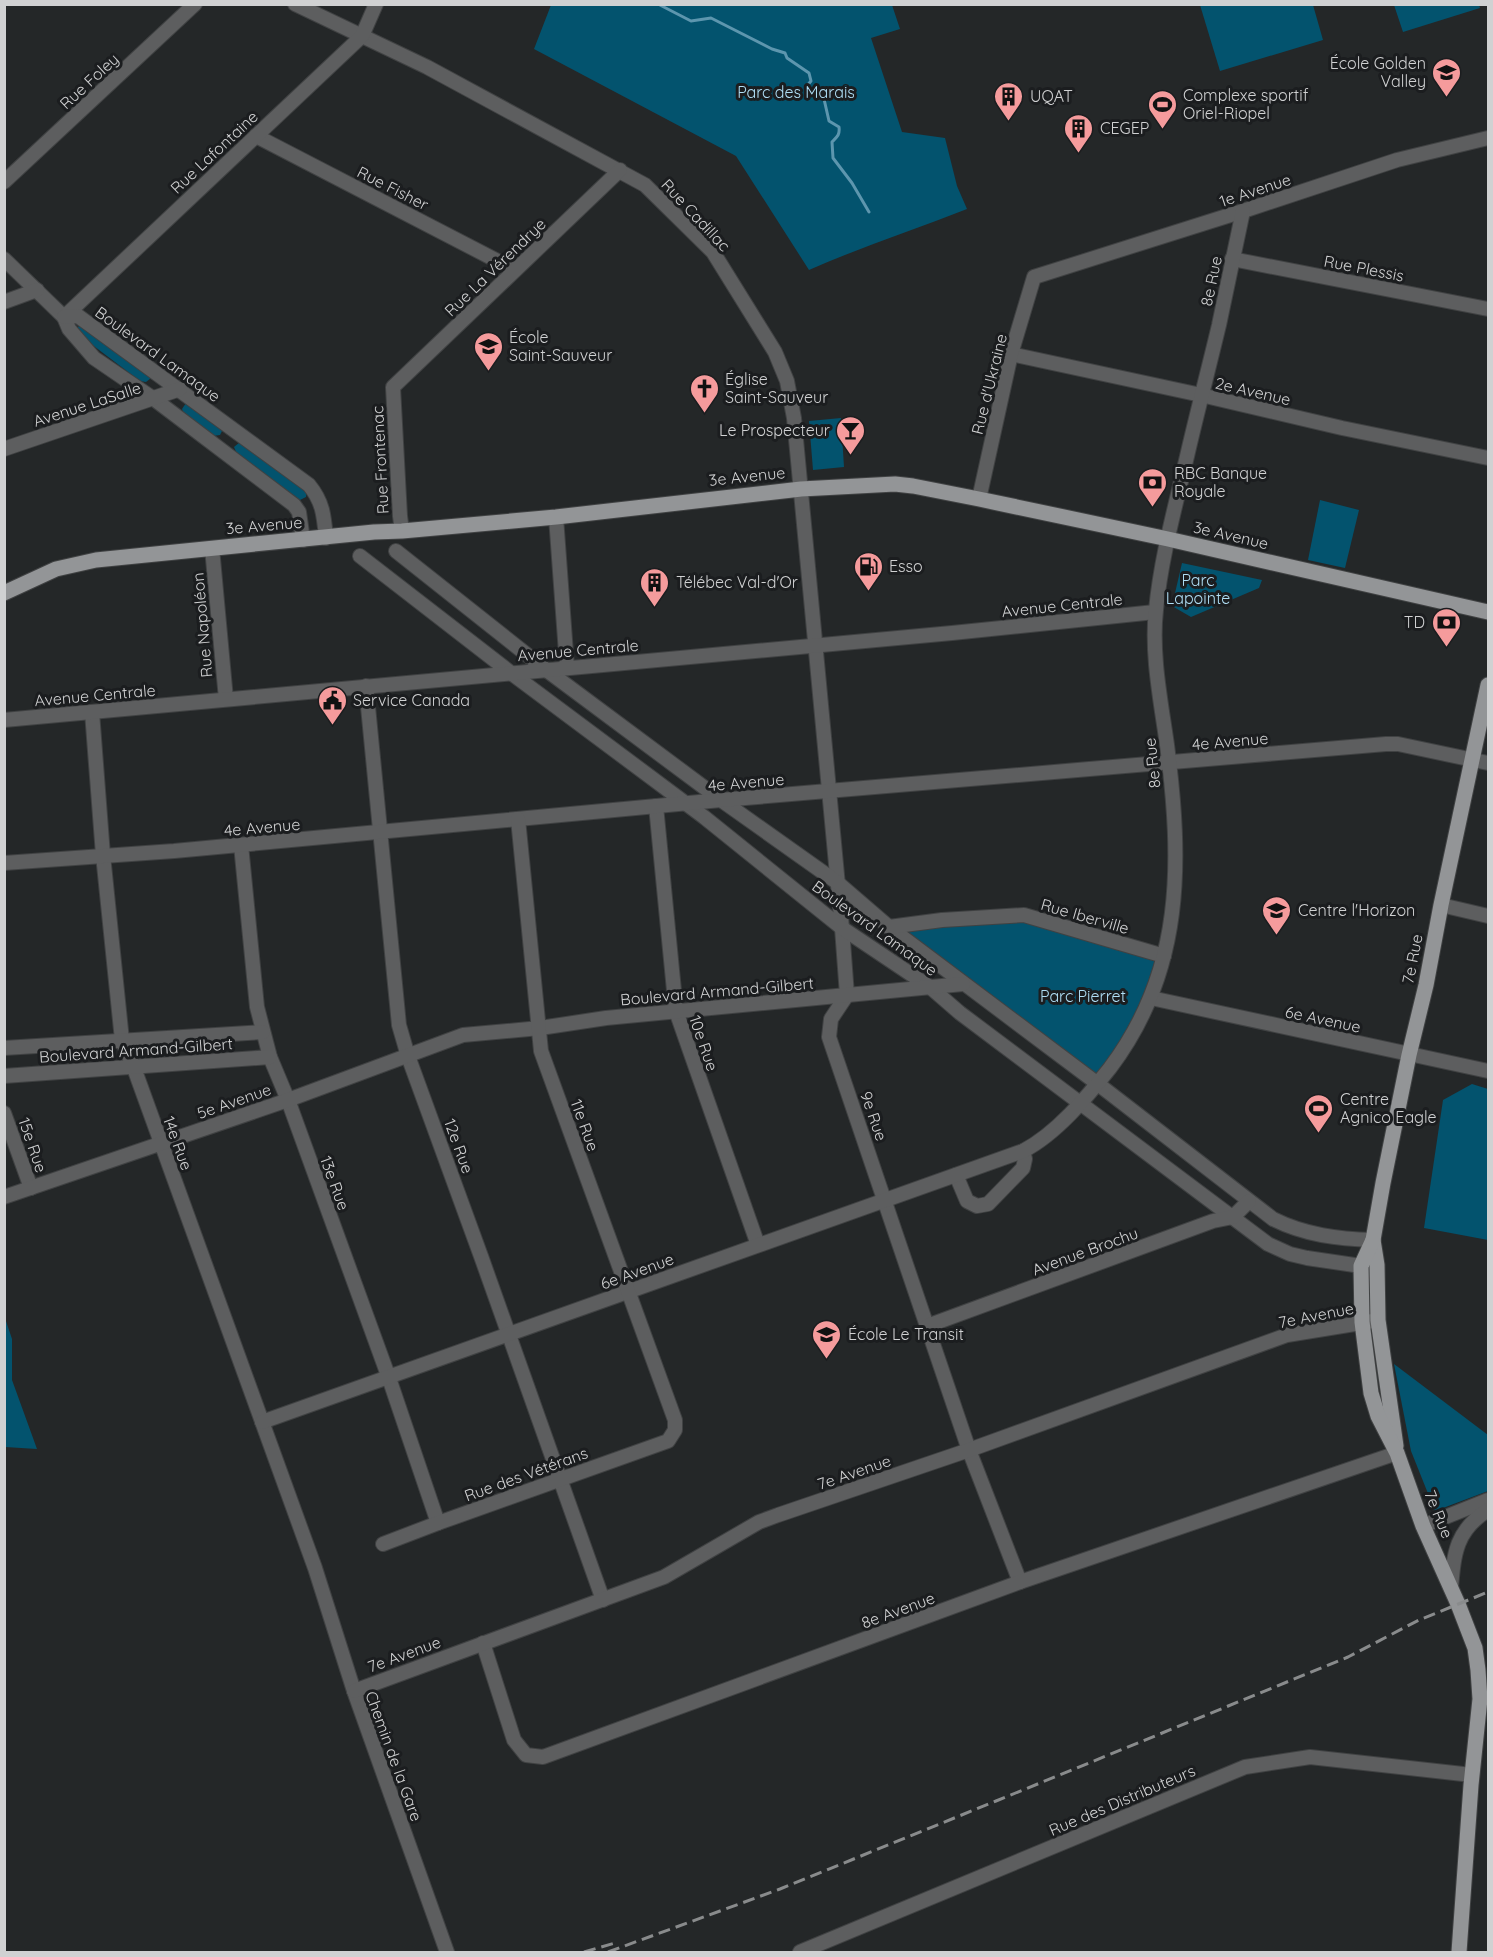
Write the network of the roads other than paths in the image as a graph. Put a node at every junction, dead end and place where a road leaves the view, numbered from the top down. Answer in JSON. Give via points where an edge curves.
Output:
{"nodes":[{"id":1,"x":195,"y":4,"type":"edge"},
{"id":2,"x":295,"y":4,"type":"edge"},
{"id":3,"x":376,"y":4,"type":"edge"},
{"id":4,"x":362,"y":36,"type":"junction"},
{"id":5,"x":256,"y":136,"type":"junction"},
{"id":6,"x":1488,"y":138,"type":"edge"},
{"id":7,"x":620,"y":170,"type":"junction"},
{"id":8,"x":4,"y":182,"type":"edge"},
{"id":9,"x":1244,"y":211,"type":"junction"},
{"id":10,"x":4,"y":259,"type":"edge"},
{"id":11,"x":1232,"y":259,"type":"junction"},
{"id":12,"x":515,"y":270,"type":"junction"},
{"id":13,"x":1034,"y":277,"type":"joint"},
{"id":14,"x":37,"y":290,"type":"junction"},
{"id":15,"x":4,"y":302,"type":"edge"},
{"id":16,"x":1488,"y":309,"type":"edge"},
{"id":17,"x":64,"y":317,"type":"junction"},
{"id":18,"x":1011,"y":354,"type":"junction"},
{"id":19,"x":393,"y":387,"type":"joint"},
{"id":20,"x":180,"y":390,"type":"junction"},
{"id":21,"x":1201,"y":395,"type":"junction"},
{"id":22,"x":154,"y":399,"type":"junction"},
{"id":23,"x":4,"y":449,"type":"edge"},
{"id":24,"x":1488,"y":458,"type":"edge"},
{"id":25,"x":801,"y":489,"type":"junction"},
{"id":26,"x":979,"y":499,"type":"junction"},
{"id":27,"x":556,"y":517,"type":"junction"},
{"id":28,"x":402,"y":531,"type":"junction"},
{"id":29,"x":326,"y":538,"type":"junction"},
{"id":30,"x":1168,"y":539,"type":"junction"},
{"id":31,"x":303,"y":540,"type":"junction"},
{"id":32,"x":212,"y":548,"type":"junction"},
{"id":33,"x":396,"y":551,"type":"dead end"},
{"id":34,"x":360,"y":556,"type":"dead end"},
{"id":35,"x":411,"y":563,"type":"junction"},
{"id":36,"x":393,"y":581,"type":"junction"},
{"id":37,"x":4,"y":593,"type":"edge"},
{"id":38,"x":1155,"y":612,"type":"junction"},
{"id":39,"x":1488,"y":612,"type":"edge"},
{"id":40,"x":816,"y":644,"type":"junction"},
{"id":41,"x":567,"y":667,"type":"junction"},
{"id":42,"x":545,"y":669,"type":"junction"},
{"id":43,"x":511,"y":673,"type":"junction"},
{"id":44,"x":1488,"y":685,"type":"edge"},
{"id":45,"x":366,"y":686,"type":"junction"},
{"id":46,"x":226,"y":699,"type":"junction"},
{"id":47,"x":92,"y":712,"type":"junction"},
{"id":48,"x":4,"y":720,"type":"edge"},
{"id":49,"x":1473,"y":759,"type":"junction"},
{"id":50,"x":1169,"y":763,"type":"junction"},
{"id":51,"x":1488,"y":763,"type":"edge"},
{"id":52,"x":828,"y":791,"type":"junction"},
{"id":53,"x":721,"y":800,"type":"junction"},
{"id":54,"x":684,"y":803,"type":"junction"},
{"id":55,"x":656,"y":806,"type":"junction"},
{"id":56,"x":518,"y":819,"type":"junction"},
{"id":57,"x":380,"y":832,"type":"junction"},
{"id":58,"x":241,"y":845,"type":"junction"},
{"id":59,"x":103,"y":855,"type":"junction"},
{"id":60,"x":4,"y":863,"type":"edge"},
{"id":61,"x":838,"y":883,"type":"junction"},
{"id":62,"x":1441,"y":905,"type":"junction"},
{"id":63,"x":1488,"y":916,"type":"edge"},
{"id":64,"x":889,"y":927,"type":"junction"},
{"id":65,"x":842,"y":928,"type":"junction"},
{"id":66,"x":1164,"y":956,"type":"junction"},
{"id":67,"x":963,"y":984,"type":"junction"},
{"id":68,"x":930,"y":987,"type":"junction"},
{"id":69,"x":847,"y":995,"type":"junction"},
{"id":70,"x":1151,"y":998,"type":"junction"},
{"id":71,"x":676,"y":1011,"type":"junction"},
{"id":72,"x":540,"y":1028,"type":"junction"},
{"id":73,"x":263,"y":1032,"type":"junction"},
{"id":74,"x":474,"y":1033,"type":"joint"},
{"id":75,"x":122,"y":1040,"type":"junction"},
{"id":76,"x":4,"y":1048,"type":"edge"},
{"id":77,"x":1409,"y":1055,"type":"junction"},
{"id":78,"x":408,"y":1056,"type":"junction"},
{"id":79,"x":270,"y":1057,"type":"junction"},
{"id":80,"x":134,"y":1068,"type":"junction"},
{"id":81,"x":1488,"y":1071,"type":"edge"},
{"id":82,"x":4,"y":1076,"type":"edge"},
{"id":83,"x":1098,"y":1084,"type":"junction"},
{"id":84,"x":288,"y":1100,"type":"junction"},
{"id":85,"x":1080,"y":1103,"type":"junction"},
{"id":86,"x":4,"y":1113,"type":"edge"},
{"id":87,"x":161,"y":1144,"type":"junction"},
{"id":88,"x":1023,"y":1151,"type":"junction"},
{"id":89,"x":956,"y":1175,"type":"junction"},
{"id":90,"x":31,"y":1188,"type":"junction"},
{"id":91,"x":4,"y":1197,"type":"edge"},
{"id":92,"x":884,"y":1201,"type":"junction"},
{"id":93,"x":1249,"y":1201,"type":"junction"},
{"id":94,"x":1233,"y":1217,"type":"junction"},
{"id":95,"x":1373,"y":1240,"type":"junction"},
{"id":96,"x":758,"y":1245,"type":"junction"},
{"id":97,"x":1361,"y":1266,"type":"junction"},
{"id":98,"x":628,"y":1292,"type":"junction"},
{"id":99,"x":1378,"y":1320,"type":"junction"},
{"id":100,"x":1362,"y":1322,"type":"junction"},
{"id":101,"x":927,"y":1326,"type":"junction"},
{"id":102,"x":509,"y":1334,"type":"junction"},
{"id":103,"x":389,"y":1378,"type":"junction"},
{"id":104,"x":262,"y":1422,"type":"junction"},
{"id":105,"x":675,"y":1430,"type":"joint"},
{"id":106,"x":969,"y":1450,"type":"junction"},
{"id":107,"x":1397,"y":1453,"type":"junction"},
{"id":108,"x":561,"y":1480,"type":"junction"},
{"id":109,"x":1488,"y":1500,"type":"edge"},
{"id":110,"x":1488,"y":1510,"type":"edge"},
{"id":111,"x":438,"y":1523,"type":"junction"},
{"id":112,"x":1423,"y":1526,"type":"junction"},
{"id":113,"x":383,"y":1544,"type":"dead end"},
{"id":114,"x":315,"y":1568,"type":"joint"},
{"id":115,"x":1020,"y":1582,"type":"junction"},
{"id":116,"x":1450,"y":1588,"type":"junction"},
{"id":117,"x":603,"y":1600,"type":"junction"},
{"id":118,"x":483,"y":1643,"type":"junction"},
{"id":119,"x":354,"y":1690,"type":"junction"},
{"id":120,"x":1472,"y":1775,"type":"junction"},
{"id":121,"x":447,"y":1953,"type":"edge"},
{"id":122,"x":800,"y":1953,"type":"edge"},
{"id":123,"x":1459,"y":1953,"type":"edge"}],
"edges":[{"from":1,"to":8,"type":"street","name":"Rue Foley"},
{"from":2,"to":4,"type":"street","name":"Rue Cadillac"},
{"from":3,"to":4,"type":"street","name":"Rue Lafontaine"},
{"from":4,"to":5,"type":"street","name":"Rue Lafontaine"},
{"from":4,"to":7,"type":"street","name":"Rue Cadillac"},
{"from":5,"to":12,"type":"street","name":"Rue Fisher"},
{"from":5,"to":17,"type":"street","name":"Rue Lafontaine"},
{"from":6,"to":9,"type":"street","name":"1e Avenue","via":[[1397,160]]},
{"from":7,"to":12,"type":"street","name":"Rue La Vérendrye"},
{"from":7,"to":25,"type":"street","name":"Rue Cadillac","via":[[645,185],[713,252],[775,351],[787,381],[794,418]]},
{"from":9,"to":11,"type":"street","name":"8e Rue"},
{"from":9,"to":13,"type":"street","name":"1e Avenue"},
{"from":10,"to":14,"type":"street"},
{"from":11,"to":16,"type":"street","name":"Rue Plessis"},
{"from":11,"to":21,"type":"street","name":"8e Rue"},
{"from":12,"to":19,"type":"street","name":"Rue La Vérendrye"},
{"from":13,"to":18,"type":"street","name":"Rue d'Ukraine"},
{"from":14,"to":15,"type":"street"},
{"from":14,"to":17,"type":"street"},
{"from":17,"to":20,"type":"street","name":"Boulevard Lamaque","via":[[78,316]]},
{"from":17,"to":22,"type":"street","name":"Boulevard Lamaque","via":[[69,329],[94,358]]},
{"from":18,"to":21,"type":"street","name":"2e Avenue"},
{"from":18,"to":26,"type":"street","name":"Rue d'Ukraine"},
{"from":19,"to":28,"type":"street","name":"Rue Frontenac"},
{"from":20,"to":22,"type":"street","name":"Avenue LaSalle"},
{"from":20,"to":29,"type":"street","name":"Boulevard Lamaque","via":[[309,485],[321,504]]},
{"from":21,"to":24,"type":"street","name":"2e Avenue"},
{"from":21,"to":30,"type":"street","name":"8e Rue"},
{"from":22,"to":23,"type":"street","name":"Avenue LaSalle"},
{"from":22,"to":31,"type":"street","name":"Boulevard Lamaque","via":[[294,505],[299,512]]},
{"from":25,"to":26,"type":"main road","name":"3e Avenue","via":[[895,484]]},
{"from":25,"to":27,"type":"main road","name":"3e Avenue"},
{"from":25,"to":40,"type":"street","name":"Rue Cadillac"},
{"from":26,"to":30,"type":"main road","name":"3e Avenue"},
{"from":27,"to":28,"type":"main road","name":"3e Avenue"},
{"from":27,"to":41,"type":"street"},
{"from":28,"to":29,"type":"main road","name":"3e Avenue"},
{"from":29,"to":31,"type":"main road","name":"3e Avenue"},
{"from":30,"to":38,"type":"street","name":"8e Rue"},
{"from":30,"to":39,"type":"main road","name":"3e Avenue"},
{"from":31,"to":32,"type":"main road","name":"3e Avenue"},
{"from":32,"to":37,"type":"main road","name":"3e Avenue","via":[[74,564]]},
{"from":32,"to":46,"type":"street","name":"Rue Napoléon"},
{"from":33,"to":35,"type":"street","name":"Boulevard Lamaque"},
{"from":34,"to":36,"type":"street","name":"Boulevard Lamaque"},
{"from":35,"to":36,"type":"street"},
{"from":35,"to":42,"type":"street","name":"Boulevard Lamaque"},
{"from":36,"to":43,"type":"street","name":"Boulevard Lamaque"},
{"from":38,"to":40,"type":"street","name":"Avenue Centrale"},
{"from":38,"to":50,"type":"street","name":"8e Rue"},
{"from":40,"to":41,"type":"street","name":"Avenue Centrale"},
{"from":40,"to":52,"type":"street"},
{"from":41,"to":42,"type":"street","name":"Avenue Centrale"},
{"from":42,"to":43,"type":"street","name":"Avenue Centrale"},
{"from":42,"to":53,"type":"street","name":"Boulevard Lamaque"},
{"from":43,"to":45,"type":"street","name":"Avenue Centrale"},
{"from":43,"to":54,"type":"street","name":"Boulevard Lamaque"},
{"from":44,"to":49,"type":"main road","name":"7e Rue"},
{"from":45,"to":46,"type":"street","name":"Avenue Centrale"},
{"from":45,"to":57,"type":"street","name":"12e Rue"},
{"from":46,"to":47,"type":"street","name":"Avenue Centrale"},
{"from":47,"to":48,"type":"street","name":"Avenue Centrale"},
{"from":47,"to":59,"type":"street","name":"14e Rue"},
{"from":49,"to":50,"type":"street","name":"4e Avenue","via":[[1386,744]]},
{"from":49,"to":51,"type":"street","name":"4e Avenue"},
{"from":49,"to":62,"type":"main road","name":"7e Rue"},
{"from":50,"to":52,"type":"street","name":"4e Avenue"},
{"from":50,"to":66,"type":"street","name":"8e Rue","via":[[1176,867],[1175,899]]},
{"from":52,"to":53,"type":"street","name":"4e Avenue"},
{"from":52,"to":61,"type":"street"},
{"from":53,"to":54,"type":"street","name":"4e Avenue"},
{"from":53,"to":61,"type":"street","name":"Boulevard Lamaque"},
{"from":54,"to":55,"type":"street","name":"4e Avenue"},
{"from":54,"to":65,"type":"street","name":"Boulevard Lamaque"},
{"from":55,"to":56,"type":"street","name":"4e Avenue"},
{"from":55,"to":71,"type":"street","name":"10e Rue"},
{"from":56,"to":57,"type":"street","name":"4e Avenue"},
{"from":56,"to":72,"type":"street","name":"11e Rue"},
{"from":57,"to":58,"type":"street","name":"4e Avenue"},
{"from":57,"to":78,"type":"street","name":"12e Rue","via":[[395,1001]]},
{"from":58,"to":59,"type":"street","name":"4e Avenue"},
{"from":58,"to":73,"type":"street","name":"13e Rue","via":[[257,1007]]},
{"from":59,"to":60,"type":"street","name":"4e Avenue"},
{"from":59,"to":75,"type":"street","name":"14e Rue"},
{"from":61,"to":64,"type":"street","name":"Boulevard Lamaque"},
{"from":61,"to":65,"type":"street"},
{"from":62,"to":63,"type":"street"},
{"from":62,"to":77,"type":"main road","name":"7e Rue"},
{"from":64,"to":66,"type":"street","name":"Rue Iberville","via":[[1024,915]]},
{"from":64,"to":67,"type":"street","name":"Boulevard Lamaque"},
{"from":65,"to":68,"type":"street","name":"Boulevard Lamaque"},
{"from":65,"to":69,"type":"street"},
{"from":66,"to":70,"type":"street","name":"8e Rue"},
{"from":67,"to":68,"type":"street","name":"Boulevard Armand-Gilbert"},
{"from":67,"to":83,"type":"street","name":"Boulevard Lamaque"},
{"from":68,"to":69,"type":"street","name":"Boulevard Armand-Gilbert"},
{"from":68,"to":85,"type":"street","name":"Boulevard Lamaque"},
{"from":69,"to":71,"type":"street","name":"Boulevard Armand-Gilbert"},
{"from":69,"to":92,"type":"street","name":"9e Rue","via":[[831,1019],[830,1037]]},
{"from":70,"to":77,"type":"street","name":"6e Avenue"},
{"from":70,"to":83,"type":"street","name":"8e Rue","via":[[1124,1049]]},
{"from":71,"to":72,"type":"street","name":"Boulevard Armand-Gilbert"},
{"from":71,"to":96,"type":"street","name":"10e Rue"},
{"from":72,"to":74,"type":"street","name":"Boulevard Armand-Gilbert"},
{"from":72,"to":98,"type":"street","name":"11e Rue","via":[[541,1051]]},
{"from":73,"to":75,"type":"street","name":"Boulevard Armand-Gilbert"},
{"from":73,"to":79,"type":"street","name":"13e Rue"},
{"from":74,"to":78,"type":"street","name":"5e Avenue"},
{"from":75,"to":76,"type":"street","name":"Boulevard Armand-Gilbert"},
{"from":75,"to":80,"type":"street","name":"14e Rue"},
{"from":77,"to":81,"type":"street","name":"6e Avenue"},
{"from":77,"to":95,"type":"main road","name":"7e Rue"},
{"from":78,"to":84,"type":"street","name":"5e Avenue"},
{"from":78,"to":102,"type":"street","name":"12e Rue"},
{"from":79,"to":80,"type":"street","name":"Boulevard Armand-Gilbert"},
{"from":79,"to":84,"type":"street","name":"13e Rue"},
{"from":80,"to":82,"type":"street","name":"Boulevard Armand-Gilbert"},
{"from":80,"to":87,"type":"street","name":"14e Rue"},
{"from":83,"to":85,"type":"street","name":"8e Rue"},
{"from":83,"to":93,"type":"street","name":"Boulevard Lamaque"},
{"from":84,"to":87,"type":"street","name":"5e Avenue"},
{"from":84,"to":103,"type":"street","name":"13e Rue"},
{"from":85,"to":88,"type":"street","name":"8e Rue","via":[[1038,1144]]},
{"from":85,"to":94,"type":"street","name":"Boulevard Lamaque"},
{"from":86,"to":90,"type":"street","name":"15e Rue"},
{"from":87,"to":90,"type":"street","name":"5e Avenue"},
{"from":87,"to":104,"type":"street","name":"14e Rue"},
{"from":88,"to":89,"type":"street","name":"6e Avenue"},
{"from":88,"to":89,"type":"street","via":[[1023,1168],[988,1204],[977,1206],[967,1202]]},
{"from":89,"to":92,"type":"street","name":"6e Avenue"},
{"from":90,"to":91,"type":"street","name":"5e Avenue"},
{"from":92,"to":96,"type":"street","name":"6e Avenue"},
{"from":92,"to":101,"type":"street","name":"9e Rue"},
{"from":93,"to":94,"type":"street"},
{"from":93,"to":95,"type":"street","name":"Boulevard Lamaque","via":[[1291,1228]]},
{"from":94,"to":97,"type":"street","name":"Boulevard Lamaque","via":[[1268,1244],[1290,1254]]},
{"from":94,"to":101,"type":"street","name":"Avenue Brochu"},
{"from":95,"to":97,"type":"main road","name":"7e Rue"},
{"from":95,"to":99,"type":"main road","name":"7e Rue"},
{"from":96,"to":98,"type":"street","name":"6e Avenue"},
{"from":97,"to":100,"type":"main road","name":"7e Rue"},
{"from":98,"to":102,"type":"street","name":"6e Avenue"},
{"from":98,"to":105,"type":"street","name":"11e Rue","via":[[675,1420]]},
{"from":99,"to":100,"type":"street","name":"7e Avenue"},
{"from":99,"to":107,"type":"main road","name":"7e Rue"},
{"from":100,"to":106,"type":"street","name":"7e Avenue","via":[[1287,1335]]},
{"from":100,"to":107,"type":"main road","name":"7e Rue","via":[[1371,1394]]},
{"from":101,"to":106,"type":"street","name":"9e Rue"},
{"from":102,"to":103,"type":"street","name":"6e Avenue"},
{"from":102,"to":108,"type":"street","name":"12e Rue"},
{"from":103,"to":104,"type":"street","name":"6e Avenue"},
{"from":103,"to":111,"type":"street","name":"13e Rue"},
{"from":104,"to":114,"type":"street","name":"14e Rue"},
{"from":105,"to":108,"type":"street","name":"Rue des Vétérans","via":[[669,1441]]},
{"from":106,"to":115,"type":"street","name":"9e Rue"},
{"from":106,"to":117,"type":"street","name":"7e Avenue","via":[[759,1522],[664,1577]]},
{"from":107,"to":112,"type":"main road","name":"7e Rue"},
{"from":107,"to":115,"type":"street","name":"8e Avenue"},
{"from":108,"to":111,"type":"street","name":"Rue des Vétérans"},
{"from":108,"to":117,"type":"street","name":"12e Rue"},
{"from":109,"to":112,"type":"street"},
{"from":110,"to":116,"type":"street","via":[[1461,1535],[1454,1553]]},
{"from":111,"to":113,"type":"street","name":"Rue des Vétérans"},
{"from":112,"to":116,"type":"main road","name":"7e Rue"},
{"from":114,"to":119,"type":"street","name":"Chemin de la Gare"},
{"from":115,"to":118,"type":"street","name":"8e Avenue","via":[[543,1757],[526,1755],[514,1740]]},
{"from":116,"to":120,"type":"main road","name":"7e Rue","via":[[1475,1648],[1478,1670],[1480,1699]]},
{"from":117,"to":118,"type":"street","name":"7e Avenue"},
{"from":118,"to":119,"type":"street","name":"7e Avenue"},
{"from":119,"to":121,"type":"street","name":"Chemin de la Gare"},
{"from":120,"to":122,"type":"street","name":"Rue des Distributeurs","via":[[1310,1757],[1245,1767]]},
{"from":120,"to":123,"type":"main road","name":"7e Rue"}]}
